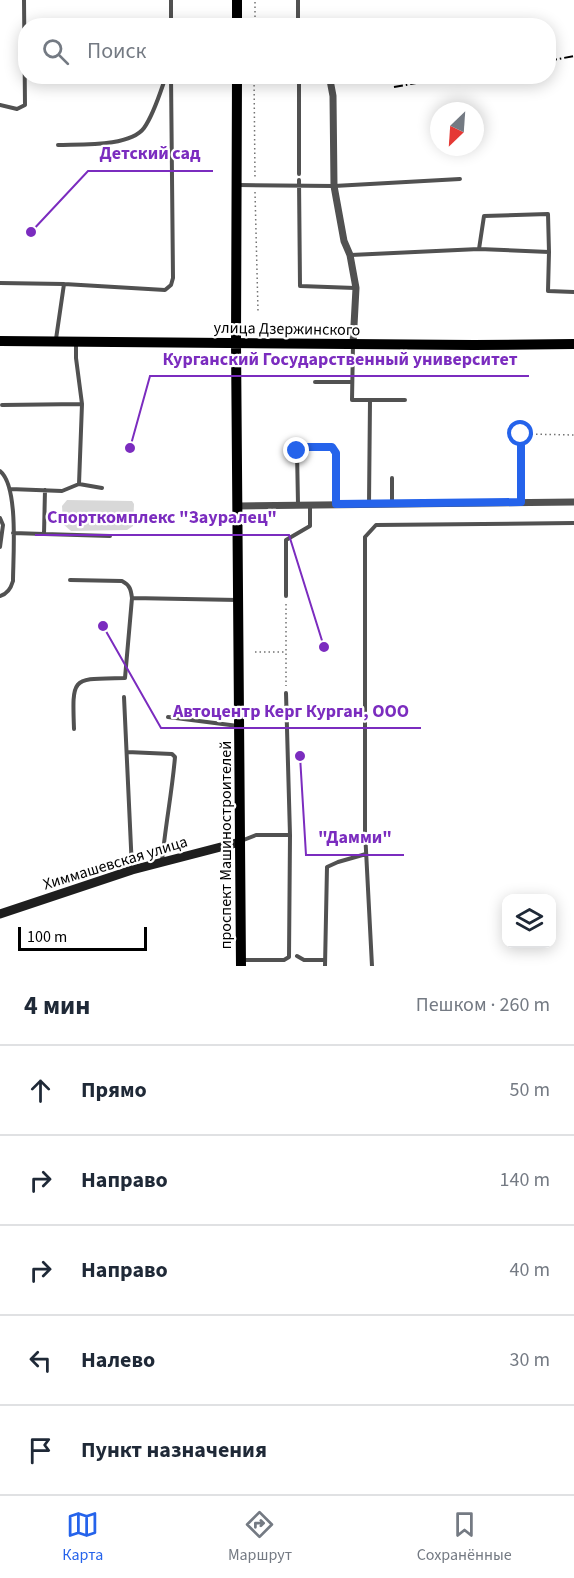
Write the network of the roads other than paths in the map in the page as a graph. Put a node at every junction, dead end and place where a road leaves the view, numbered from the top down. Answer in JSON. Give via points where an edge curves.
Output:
{"nodes":[{"id":1,"x":24,"y":0,"type":"edge"},
{"id":2,"x":171,"y":0,"type":"edge"},
{"id":3,"x":237,"y":0,"type":"edge"},
{"id":4,"x":298,"y":0,"type":"edge"},
{"id":5,"x":24,"y":18,"type":"edge"},
{"id":6,"x":171,"y":18,"type":"edge"},
{"id":7,"x":237,"y":18,"type":"edge"},
{"id":8,"x":298,"y":18,"type":"edge"},
{"id":9,"x":26,"y":84,"type":"edge"},
{"id":10,"x":165,"y":84,"type":"edge"},
{"id":11,"x":169,"y":84,"type":"edge"},
{"id":12,"x":237,"y":84,"type":"edge"},
{"id":13,"x":299,"y":84,"type":"edge"},
{"id":14,"x":329,"y":84,"type":"edge"},
{"id":15,"x":0,"y":105,"type":"edge"},
{"id":16,"x":58,"y":145,"type":"dead end"},
{"id":17,"x":299,"y":174,"type":"dead end"},
{"id":18,"x":460,"y":179,"type":"dead end"},
{"id":19,"x":299,"y":180,"type":"dead end"},
{"id":20,"x":237,"y":185,"type":"junction"},
{"id":21,"x":299,"y":186,"type":"junction"},
{"id":22,"x":334,"y":186,"type":"junction"},
{"id":23,"x":479,"y":249,"type":"junction"},
{"id":24,"x":549,"y":252,"type":"junction"},
{"id":25,"x":350,"y":255,"type":"junction"},
{"id":26,"x":0,"y":283,"type":"edge"},
{"id":27,"x":64,"y":284,"type":"junction"},
{"id":28,"x":356,"y":288,"type":"junction"},
{"id":29,"x":574,"y":292,"type":"edge"},
{"id":30,"x":56,"y":340,"type":"junction"},
{"id":31,"x":0,"y":341,"type":"edge"},
{"id":32,"x":76,"y":341,"type":"junction"},
{"id":33,"x":236,"y":342,"type":"junction"},
{"id":34,"x":353,"y":344,"type":"junction"},
{"id":35,"x":574,"y":344,"type":"edge"},
{"id":36,"x":315,"y":382,"type":"dead end"},
{"id":37,"x":352,"y":382,"type":"junction"},
{"id":38,"x":370,"y":400,"type":"junction"},
{"id":39,"x":405,"y":400,"type":"dead end"},
{"id":40,"x":82,"y":404,"type":"junction"},
{"id":41,"x":2,"y":405,"type":"dead end"},
{"id":42,"x":521,"y":434,"type":"road end"},
{"id":43,"x":0,"y":471,"type":"edge"},
{"id":44,"x":392,"y":478,"type":"dead end"},
{"id":45,"x":79,"y":484,"type":"junction"},
{"id":46,"x":102,"y":488,"type":"dead end"},
{"id":47,"x":10,"y":489,"type":"junction"},
{"id":48,"x":45,"y":490,"type":"junction"},
{"id":49,"x":521,"y":502,"type":"junction"},
{"id":50,"x":574,"y":502,"type":"edge"},
{"id":51,"x":392,"y":503,"type":"junction"},
{"id":52,"x":297,"y":504,"type":"junction"},
{"id":53,"x":310,"y":504,"type":"junction"},
{"id":54,"x":336,"y":504,"type":"junction"},
{"id":55,"x":369,"y":504,"type":"junction"},
{"id":56,"x":238,"y":506,"type":"junction"},
{"id":57,"x":0,"y":518,"type":"edge"},
{"id":58,"x":574,"y":523,"type":"edge"},
{"id":59,"x":13,"y":533,"type":"junction"},
{"id":60,"x":44,"y":534,"type":"junction"},
{"id":61,"x":110,"y":536,"type":"dead end"},
{"id":62,"x":0,"y":547,"type":"edge"},
{"id":63,"x":70,"y":580,"type":"dead end"},
{"id":64,"x":0,"y":596,"type":"edge"},
{"id":65,"x":286,"y":596,"type":"road end"},
{"id":66,"x":132,"y":598,"type":"junction"},
{"id":67,"x":238,"y":600,"type":"junction"},
{"id":68,"x":286,"y":693,"type":"road end"},
{"id":69,"x":124,"y":698,"type":"dead end"},
{"id":70,"x":168,"y":717,"type":"dead end"},
{"id":71,"x":239,"y":726,"type":"junction"},
{"id":72,"x":74,"y":729,"type":"dead end"},
{"id":73,"x":127,"y":752,"type":"junction"},
{"id":74,"x":290,"y":835,"type":"junction"},
{"id":75,"x":240,"y":842,"type":"junction"},
{"id":76,"x":366,"y":854,"type":"junction"},
{"id":77,"x":162,"y":862,"type":"junction"},
{"id":78,"x":132,"y":870,"type":"junction"},
{"id":79,"x":0,"y":914,"type":"edge"},
{"id":80,"x":297,"y":956,"type":"dead end"},
{"id":81,"x":325,"y":960,"type":"junction"},
{"id":82,"x":241,"y":963,"type":"edge"},
{"id":83,"x":325,"y":966,"type":"edge"},
{"id":84,"x":372,"y":966,"type":"edge"}],
"edges":[{"from":1,"to":5,"type":"lane"},
{"from":2,"to":6,"type":"lane"},
{"from":3,"to":7,"type":"main road"},
{"from":4,"to":8,"type":"lane"},
{"from":9,"to":15,"type":"lane","via":[[26,105],[17,109]]},
{"from":10,"to":16,"type":"lane","via":[[144,129],[135,137]]},
{"from":11,"to":27,"type":"lane","via":[[171,285],[165,290]]},
{"from":12,"to":20,"type":"main road","name":"проспект Машиностроителей"},
{"from":13,"to":17,"type":"lane"},
{"from":14,"to":22,"type":"street","via":[[333,96]]},
{"from":18,"to":22,"type":"lane"},
{"from":19,"to":21,"type":"lane"},
{"from":20,"to":21,"type":"lane"},
{"from":20,"to":33,"type":"main road","name":"проспект Машиностроителей"},
{"from":21,"to":22,"type":"lane"},
{"from":21,"to":28,"type":"lane","via":[[300,286]]},
{"from":22,"to":25,"type":"street"},
{"from":23,"to":24,"type":"lane"},
{"from":23,"to":24,"type":"lane","via":[[484,216],[548,214]]},
{"from":23,"to":25,"type":"lane"},
{"from":24,"to":29,"type":"lane","via":[[548,291]]},
{"from":25,"to":28,"type":"street"},
{"from":26,"to":27,"type":"lane"},
{"from":27,"to":30,"type":"lane"},
{"from":28,"to":34,"type":"street"},
{"from":30,"to":31,"type":"main road","name":"улица Дзержинского"},
{"from":30,"to":32,"type":"main road","name":"улица Дзержинского"},
{"from":32,"to":33,"type":"main road","name":"улица Дзержинского"},
{"from":32,"to":40,"type":"lane"},
{"from":33,"to":34,"type":"main road","name":"улица Дзержинского"},
{"from":33,"to":56,"type":"main road","name":"проспект Машиностроителей"},
{"from":34,"to":35,"type":"main road","name":"улица Дзержинского"},
{"from":34,"to":37,"type":"lane"},
{"from":36,"to":37,"type":"lane"},
{"from":37,"to":38,"type":"lane","via":[[352,400]]},
{"from":38,"to":39,"type":"lane"},
{"from":38,"to":55,"type":"lane"},
{"from":40,"to":41,"type":"lane"},
{"from":40,"to":45,"type":"lane"},
{"from":42,"to":49,"type":"lane"},
{"from":43,"to":47,"type":"lane"},
{"from":44,"to":51,"type":"lane"},
{"from":45,"to":46,"type":"lane"},
{"from":45,"to":48,"type":"lane","via":[[62,491]]},
{"from":47,"to":48,"type":"lane"},
{"from":47,"to":59,"type":"lane"},
{"from":48,"to":60,"type":"lane"},
{"from":49,"to":50,"type":"street"},
{"from":49,"to":51,"type":"street"},
{"from":51,"to":55,"type":"street"},
{"from":52,"to":53,"type":"street"},
{"from":52,"to":54,"type":"lane","via":[[297,451],[302,447],[332,447],[336,453]]},
{"from":52,"to":56,"type":"street"},
{"from":53,"to":54,"type":"street"},
{"from":53,"to":65,"type":"lane","via":[[310,526],[286,540]]},
{"from":54,"to":55,"type":"street"},
{"from":56,"to":67,"type":"main road","name":"проспект Машиностроителей"},
{"from":57,"to":62,"type":"lane"},
{"from":58,"to":76,"type":"lane","via":[[376,525],[365,537]]},
{"from":59,"to":60,"type":"lane"},
{"from":59,"to":64,"type":"lane","via":[[13,581],[5,595]]},
{"from":60,"to":61,"type":"lane"},
{"from":63,"to":66,"type":"lane","via":[[122,581],[132,590]]},
{"from":66,"to":67,"type":"lane"},
{"from":66,"to":72,"type":"lane","via":[[125,678],[78,684],[73,692]]},
{"from":67,"to":71,"type":"main road","name":"проспект Машиностроителей"},
{"from":68,"to":74,"type":"lane"},
{"from":69,"to":73,"type":"lane"},
{"from":70,"to":71,"type":"lane"},
{"from":71,"to":75,"type":"main road","name":"проспект Машиностроителей"},
{"from":73,"to":77,"type":"lane","via":[[172,754],[175,758]]},
{"from":73,"to":78,"type":"lane"},
{"from":74,"to":75,"type":"lane","via":[[256,835]]},
{"from":74,"to":82,"type":"lane","via":[[289,957]]},
{"from":75,"to":77,"type":"street","name":"Химмашевская улица"},
{"from":75,"to":82,"type":"main road","name":"проспект Машиностроителей"},
{"from":76,"to":81,"type":"lane","via":[[327,867]]},
{"from":76,"to":84,"type":"lane"},
{"from":77,"to":78,"type":"street","name":"Химмашевская улица"},
{"from":78,"to":79,"type":"street","name":"Химмашевская улица"},
{"from":80,"to":81,"type":"lane"},
{"from":81,"to":83,"type":"lane"}]}
